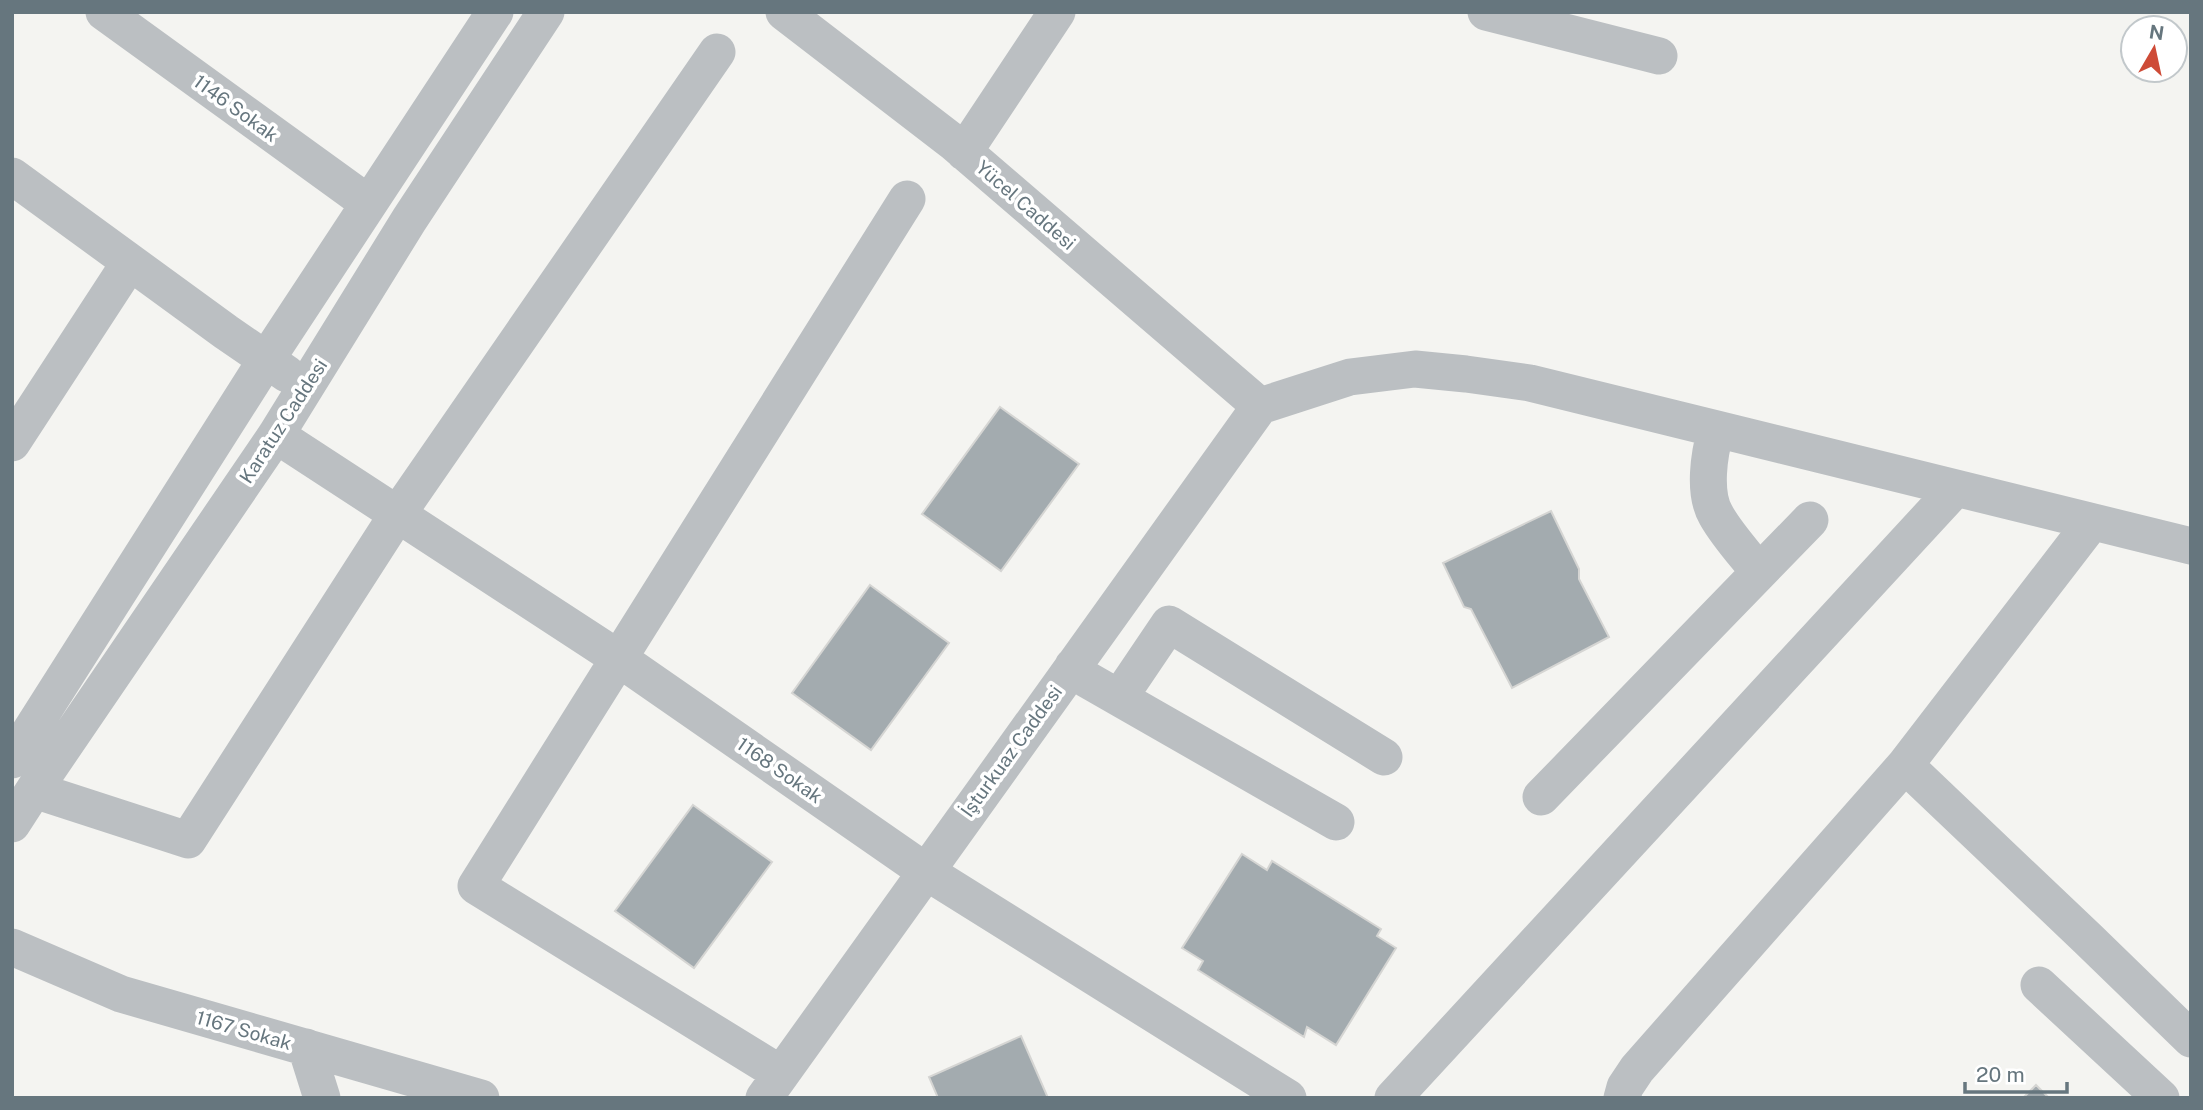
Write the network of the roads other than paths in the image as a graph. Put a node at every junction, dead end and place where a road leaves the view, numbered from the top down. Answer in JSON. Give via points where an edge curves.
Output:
{"nodes":[{"id":1,"x":104,"y":12,"type":"edge"},
{"id":2,"x":495,"y":12,"type":"edge"},
{"id":3,"x":547,"y":12,"type":"edge"},
{"id":4,"x":784,"y":12,"type":"edge"},
{"id":5,"x":1057,"y":12,"type":"edge"},
{"id":6,"x":1486,"y":12,"type":"edge"},
{"id":7,"x":717,"y":52,"type":"dead end"},
{"id":8,"x":1659,"y":56,"type":"dead end"},
{"id":9,"x":964,"y":152,"type":"junction"},
{"id":10,"x":12,"y":176,"type":"edge"},
{"id":11,"x":907,"y":199,"type":"dead end"},
{"id":12,"x":368,"y":203,"type":"junction"},
{"id":13,"x":130,"y":262,"type":"junction"},
{"id":14,"x":266,"y":360,"type":"junction"},
{"id":15,"x":306,"y":386,"type":"junction"},
{"id":16,"x":1260,"y":406,"type":"junction"},
{"id":17,"x":1716,"y":430,"type":"junction"},
{"id":18,"x":276,"y":435,"type":"junction"},
{"id":19,"x":12,"y":443,"type":"edge"},
{"id":20,"x":1955,"y":489,"type":"junction"},
{"id":21,"x":397,"y":515,"type":"junction"},
{"id":22,"x":1810,"y":520,"type":"dead end"},
{"id":23,"x":2092,"y":522,"type":"junction"},
{"id":24,"x":2191,"y":546,"type":"edge"},
{"id":25,"x":1759,"y":572,"type":"junction"},
{"id":26,"x":618,"y":658,"type":"junction"},
{"id":27,"x":1073,"y":666,"type":"junction"},
{"id":28,"x":1119,"y":698,"type":"junction"},
{"id":29,"x":1384,"y":757,"type":"dead end"},
{"id":30,"x":12,"y":761,"type":"edge"},
{"id":31,"x":1905,"y":765,"type":"junction"},
{"id":32,"x":34,"y":790,"type":"junction"},
{"id":33,"x":1541,"y":797,"type":"dead end"},
{"id":34,"x":1336,"y":822,"type":"dead end"},
{"id":35,"x":12,"y":824,"type":"edge"},
{"id":36,"x":925,"y":871,"type":"junction"},
{"id":37,"x":12,"y":947,"type":"edge"},
{"id":38,"x":2039,"y":985,"type":"dead end"},
{"id":39,"x":2191,"y":1039,"type":"edge"},
{"id":40,"x":306,"y":1047,"type":"junction"},
{"id":41,"x":772,"y":1086,"type":"edge"},
{"id":42,"x":321,"y":1098,"type":"edge"},
{"id":43,"x":481,"y":1098,"type":"edge"},
{"id":44,"x":1288,"y":1098,"type":"edge"},
{"id":45,"x":1393,"y":1098,"type":"edge"},
{"id":46,"x":1622,"y":1098,"type":"edge"},
{"id":47,"x":2161,"y":1098,"type":"edge"}],
"edges":[{"from":1,"to":12,"type":"street","name":"1146 Sokak"},
{"from":2,"to":12,"type":"street"},
{"from":3,"to":15,"type":"street","name":"Karatuz Caddesi"},
{"from":4,"to":9,"type":"street","name":"Yücel Caddesi"},
{"from":5,"to":9,"type":"street"},
{"from":6,"to":8,"type":"street"},
{"from":7,"to":21,"type":"street"},
{"from":9,"to":16,"type":"street","name":"Yücel Caddesi"},
{"from":10,"to":13,"type":"street"},
{"from":11,"to":26,"type":"street"},
{"from":12,"to":14,"type":"street"},
{"from":13,"to":14,"type":"street"},
{"from":13,"to":19,"type":"street"},
{"from":14,"to":15,"type":"street"},
{"from":14,"to":30,"type":"street"},
{"from":15,"to":18,"type":"street","name":"Karatuz Caddesi"},
{"from":16,"to":17,"type":"street","via":[[1350,377],[1415,369],[1530,383]]},
{"from":16,"to":27,"type":"street","name":"İşturkuaz Caddesi"},
{"from":17,"to":20,"type":"street"},
{"from":17,"to":25,"type":"street","via":[[1709,454],[1715,514]]},
{"from":18,"to":21,"type":"street","name":"1168 Sokak"},
{"from":18,"to":32,"type":"street","name":"Karatuz Caddesi"},
{"from":20,"to":23,"type":"street"},
{"from":20,"to":45,"type":"street"},
{"from":21,"to":26,"type":"street","name":"1168 Sokak"},
{"from":21,"to":32,"type":"street","via":[[188,840]]},
{"from":22,"to":25,"type":"street"},
{"from":23,"to":24,"type":"street"},
{"from":23,"to":31,"type":"street"},
{"from":25,"to":33,"type":"street"},
{"from":26,"to":36,"type":"street","name":"1168 Sokak"},
{"from":26,"to":41,"type":"street","via":[[476,886]]},
{"from":27,"to":28,"type":"street"},
{"from":27,"to":36,"type":"street","name":"İşturkuaz Caddesi"},
{"from":28,"to":29,"type":"street","via":[[1169,624]]},
{"from":28,"to":34,"type":"street"},
{"from":31,"to":39,"type":"street"},
{"from":31,"to":46,"type":"street","via":[[1637,1069]]},
{"from":32,"to":35,"type":"street","name":"Karatuz Caddesi"},
{"from":36,"to":41,"type":"street","name":"İşturkuaz Caddesi"},
{"from":36,"to":44,"type":"street","name":"1168 Sokak"},
{"from":37,"to":40,"type":"street","name":"1167 Sokak","via":[[121,994]]},
{"from":38,"to":47,"type":"street"},
{"from":40,"to":42,"type":"street"},
{"from":40,"to":43,"type":"street","name":"1167 Sokak"}]}
